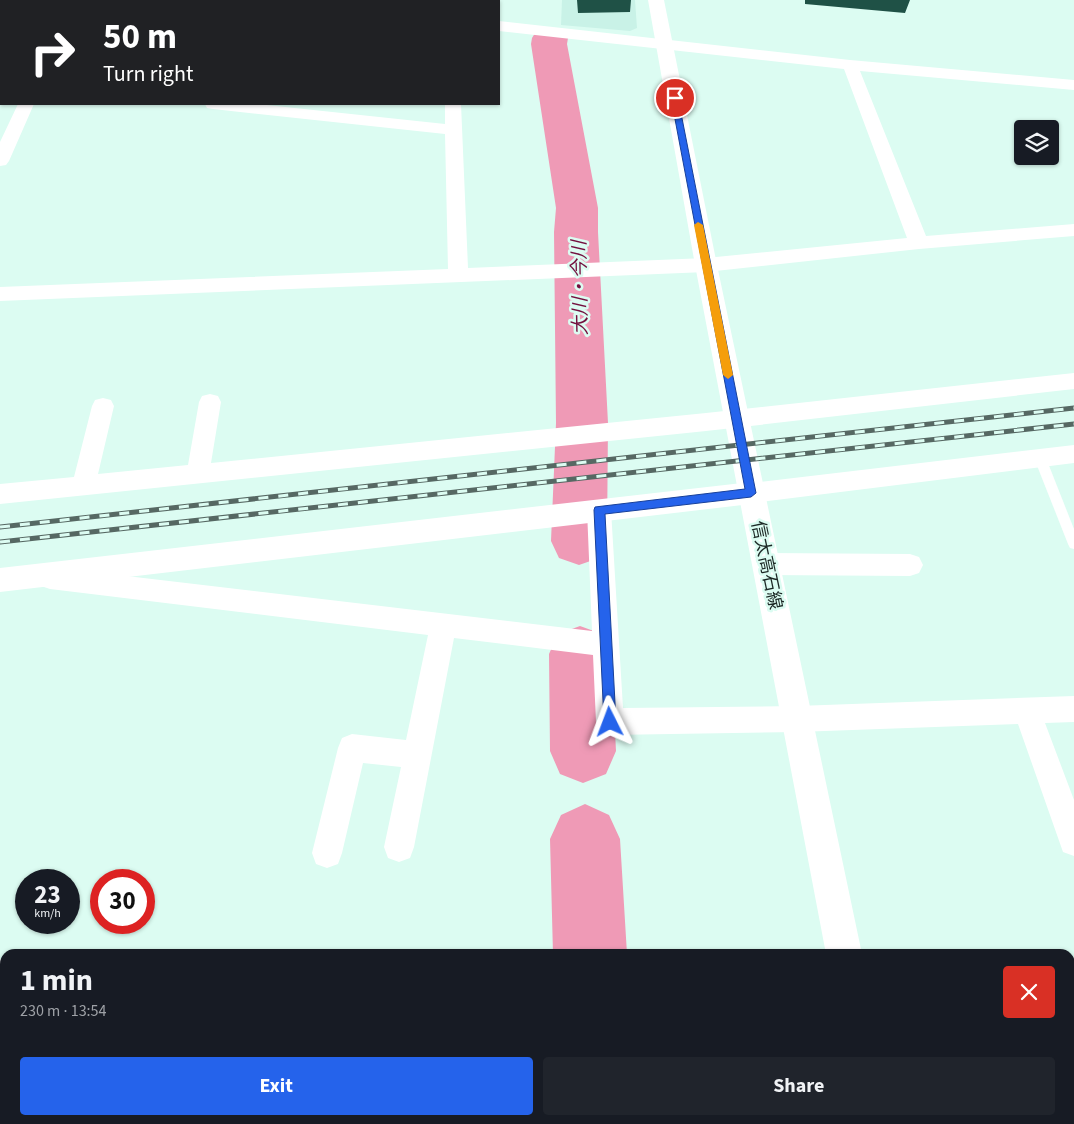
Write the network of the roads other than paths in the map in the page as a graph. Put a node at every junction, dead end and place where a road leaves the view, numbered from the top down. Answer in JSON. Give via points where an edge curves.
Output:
{"nodes":[{"id":1,"x":656,"y":0,"type":"edge"},
{"id":2,"x":500,"y":26,"type":"edge"},
{"id":3,"x":664,"y":43,"type":"junction"},
{"id":4,"x":850,"y":66,"type":"junction"},
{"id":5,"x":1074,"y":85,"type":"edge"},
{"id":6,"x":26,"y":105,"type":"edge"},
{"id":7,"x":222,"y":105,"type":"edge"},
{"id":8,"x":454,"y":105,"type":"edge"},
{"id":9,"x":453,"y":130,"type":"junction"},
{"id":10,"x":0,"y":161,"type":"edge"},
{"id":11,"x":1074,"y":230,"type":"edge"},
{"id":12,"x":919,"y":243,"type":"junction"},
{"id":13,"x":706,"y":265,"type":"junction"},
{"id":14,"x":458,"y":276,"type":"junction"},
{"id":15,"x":0,"y":294,"type":"edge"},
{"id":16,"x":1074,"y":381,"type":"edge"},
{"id":17,"x":210,"y":402,"type":"dead end"},
{"id":18,"x":103,"y":406,"type":"dead end"},
{"id":19,"x":737,"y":419,"type":"junction"},
{"id":20,"x":1074,"y":454,"type":"edge"},
{"id":21,"x":1040,"y":458,"type":"junction"},
{"id":22,"x":198,"y":474,"type":"junction"},
{"id":23,"x":84,"y":486,"type":"junction"},
{"id":24,"x":751,"y":493,"type":"junction"},
{"id":25,"x":0,"y":494,"type":"edge"},
{"id":26,"x":599,"y":510,"type":"junction"},
{"id":27,"x":1074,"y":544,"type":"edge"},
{"id":28,"x":767,"y":564,"type":"junction"},
{"id":29,"x":910,"y":565,"type":"dead end"},
{"id":30,"x":38,"y":577,"type":"junction"},
{"id":31,"x":0,"y":580,"type":"edge"},
{"id":32,"x":443,"y":626,"type":"junction"},
{"id":33,"x":606,"y":645,"type":"junction"},
{"id":34,"x":1074,"y":709,"type":"edge"},
{"id":35,"x":1027,"y":711,"type":"junction"},
{"id":36,"x":797,"y":719,"type":"junction"},
{"id":37,"x":417,"y":755,"type":"junction"},
{"id":38,"x":1074,"y":841,"type":"edge"},
{"id":39,"x":399,"y":847,"type":"dead end"},
{"id":40,"x":327,"y":853,"type":"dead end"},
{"id":41,"x":843,"y":949,"type":"edge"}],
"edges":[{"from":1,"to":3,"type":"main road","name":"信太高石線"},
{"from":2,"to":3,"type":"street"},
{"from":3,"to":4,"type":"street"},
{"from":3,"to":13,"type":"main road","name":"信太高石線"},
{"from":4,"to":5,"type":"street"},
{"from":4,"to":12,"type":"street"},
{"from":6,"to":10,"type":"street"},
{"from":7,"to":9,"type":"street"},
{"from":8,"to":9,"type":"street"},
{"from":9,"to":14,"type":"street"},
{"from":11,"to":12,"type":"street"},
{"from":12,"to":13,"type":"street"},
{"from":13,"to":14,"type":"street"},
{"from":13,"to":19,"type":"main road","name":"信太高石線"},
{"from":14,"to":15,"type":"street"},
{"from":16,"to":19,"type":"street"},
{"from":17,"to":22,"type":"street"},
{"from":18,"to":23,"type":"street"},
{"from":19,"to":22,"type":"street"},
{"from":19,"to":24,"type":"main road","name":"信太高石線"},
{"from":20,"to":21,"type":"street"},
{"from":21,"to":24,"type":"street"},
{"from":21,"to":27,"type":"lane"},
{"from":22,"to":23,"type":"street"},
{"from":23,"to":25,"type":"street"},
{"from":24,"to":26,"type":"main road"},
{"from":24,"to":28,"type":"main road","name":"信太高石線"},
{"from":26,"to":30,"type":"main road"},
{"from":26,"to":33,"type":"street"},
{"from":28,"to":29,"type":"street"},
{"from":28,"to":36,"type":"main road","name":"信太高石線"},
{"from":30,"to":31,"type":"main road"},
{"from":30,"to":32,"type":"street"},
{"from":32,"to":33,"type":"street"},
{"from":32,"to":37,"type":"street"},
{"from":33,"to":36,"type":"street","via":[[610,722]]},
{"from":34,"to":35,"type":"street"},
{"from":35,"to":36,"type":"street"},
{"from":35,"to":38,"type":"street"},
{"from":36,"to":41,"type":"main road","name":"信太高石線"},
{"from":37,"to":39,"type":"street"},
{"from":37,"to":40,"type":"street","via":[[352,748]]}]}
